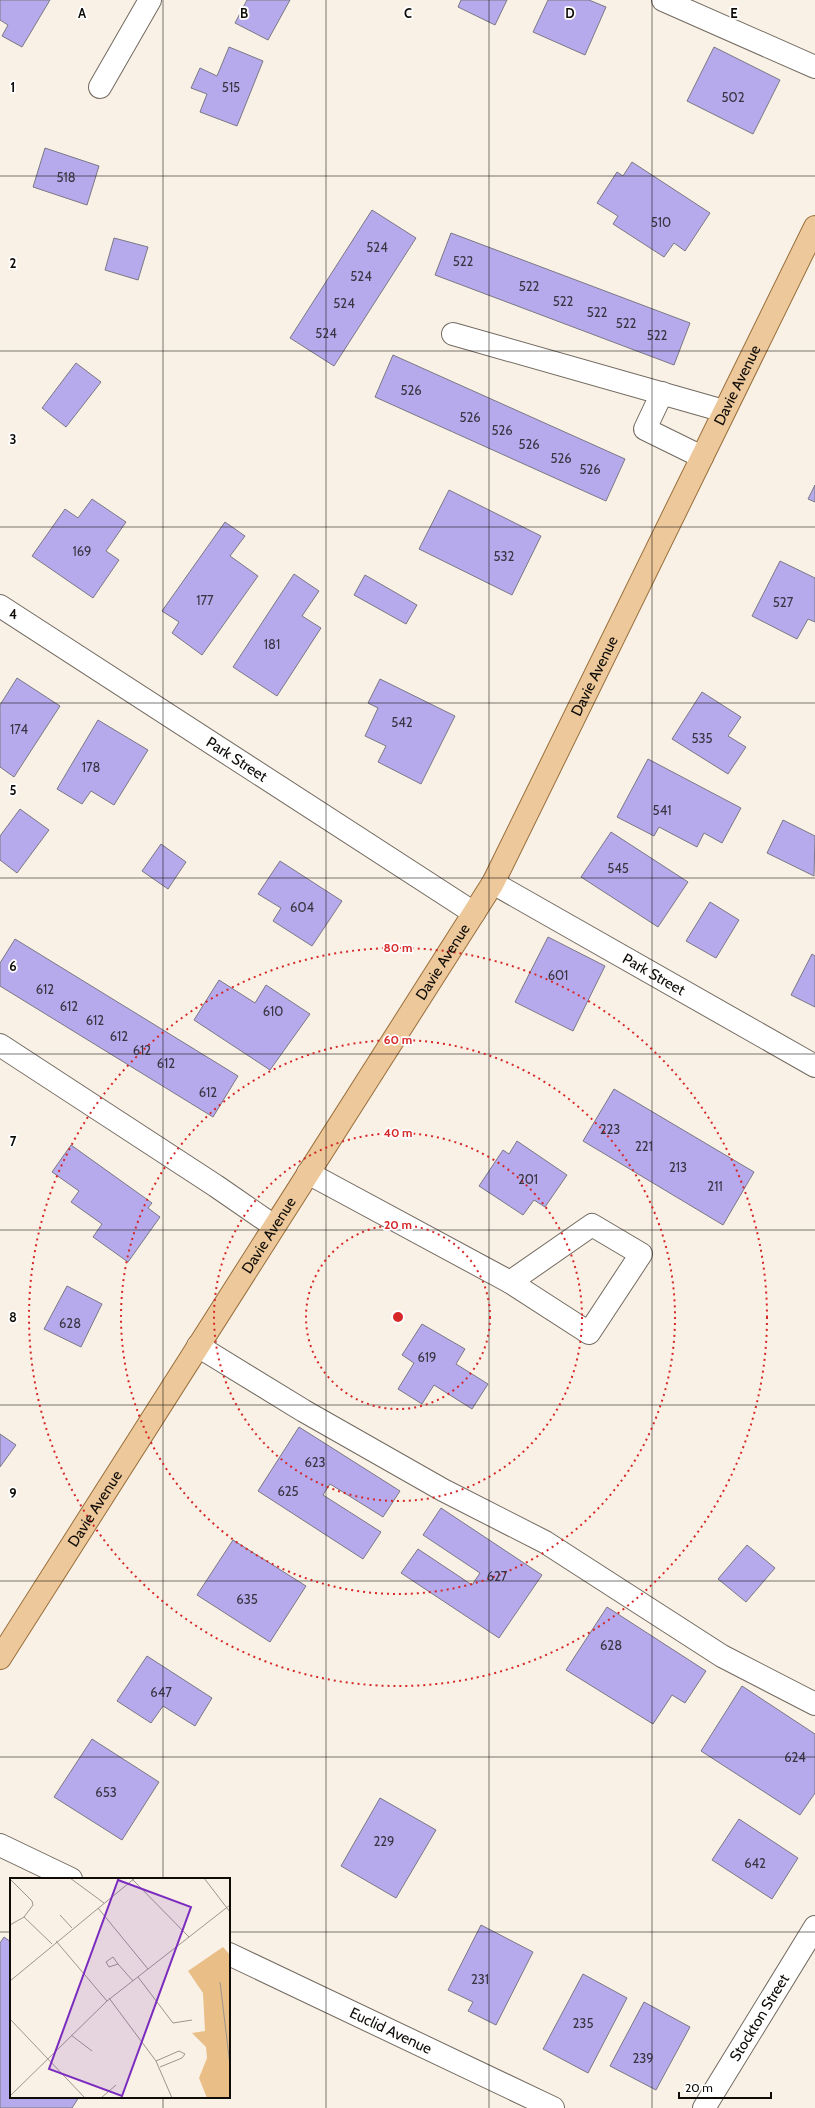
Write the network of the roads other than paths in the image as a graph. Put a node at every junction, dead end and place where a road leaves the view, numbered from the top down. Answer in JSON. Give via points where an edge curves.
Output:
{"nodes":[{"id":1,"x":150,"y":0,"type":"edge"},
{"id":2,"x":663,"y":0,"type":"edge"},
{"id":3,"x":815,"y":67,"type":"edge"},
{"id":4,"x":100,"y":87,"type":"dead end"},
{"id":5,"x":815,"y":227,"type":"edge"},
{"id":6,"x":453,"y":334,"type":"dead end"},
{"id":7,"x":662,"y":393,"type":"junction"},
{"id":8,"x":724,"y":411,"type":"junction"},
{"id":9,"x":702,"y":457,"type":"junction"},
{"id":10,"x":0,"y":606,"type":"edge"},
{"id":11,"x":492,"y":883,"type":"junction"},
{"id":12,"x":474,"y":913,"type":"junction"},
{"id":13,"x":0,"y":1045,"type":"edge"},
{"id":14,"x":815,"y":1066,"type":"edge"},
{"id":15,"x":308,"y":1173,"type":"junction"},
{"id":16,"x":274,"y":1226,"type":"junction"},
{"id":17,"x":510,"y":1282,"type":"junction"},
{"id":18,"x":198,"y":1346,"type":"junction"},
{"id":19,"x":0,"y":1658,"type":"edge"},
{"id":20,"x":815,"y":1704,"type":"edge"},
{"id":21,"x":0,"y":1845,"type":"edge"},
{"id":22,"x":69,"y":1878,"type":"edge"},
{"id":23,"x":815,"y":1927,"type":"edge"},
{"id":24,"x":230,"y":1954,"type":"edge"},
{"id":25,"x":553,"y":2108,"type":"edge"},
{"id":26,"x":704,"y":2108,"type":"edge"}],
"edges":[{"from":1,"to":4,"type":"street"},
{"from":2,"to":3,"type":"street"},
{"from":5,"to":8,"type":"main road","name":"Davie Avenue"},
{"from":6,"to":7,"type":"street"},
{"from":7,"to":8,"type":"street"},
{"from":7,"to":9,"type":"street","via":[[645,429]]},
{"from":8,"to":9,"type":"main road","name":"Davie Avenue"},
{"from":9,"to":11,"type":"main road","name":"Davie Avenue"},
{"from":10,"to":12,"type":"street","name":"Park Street"},
{"from":11,"to":12,"type":"main road","name":"Davie Avenue"},
{"from":11,"to":14,"type":"street","name":"Park Street"},
{"from":12,"to":15,"type":"main road","name":"Davie Avenue"},
{"from":13,"to":16,"type":"street"},
{"from":15,"to":16,"type":"main road","name":"Davie Avenue"},
{"from":15,"to":17,"type":"street"},
{"from":16,"to":18,"type":"main road","name":"Davie Avenue"},
{"from":17,"to":17,"type":"street","via":[[589,1333],[641,1254],[592,1225]]},
{"from":18,"to":19,"type":"main road","name":"Davie Avenue"},
{"from":18,"to":20,"type":"street","via":[[304,1411],[443,1490],[544,1542],[722,1656]]},
{"from":21,"to":22,"type":"street"},
{"from":23,"to":26,"type":"street","name":"Stockton Street"},
{"from":24,"to":25,"type":"street","name":"Euclid Avenue"}]}
